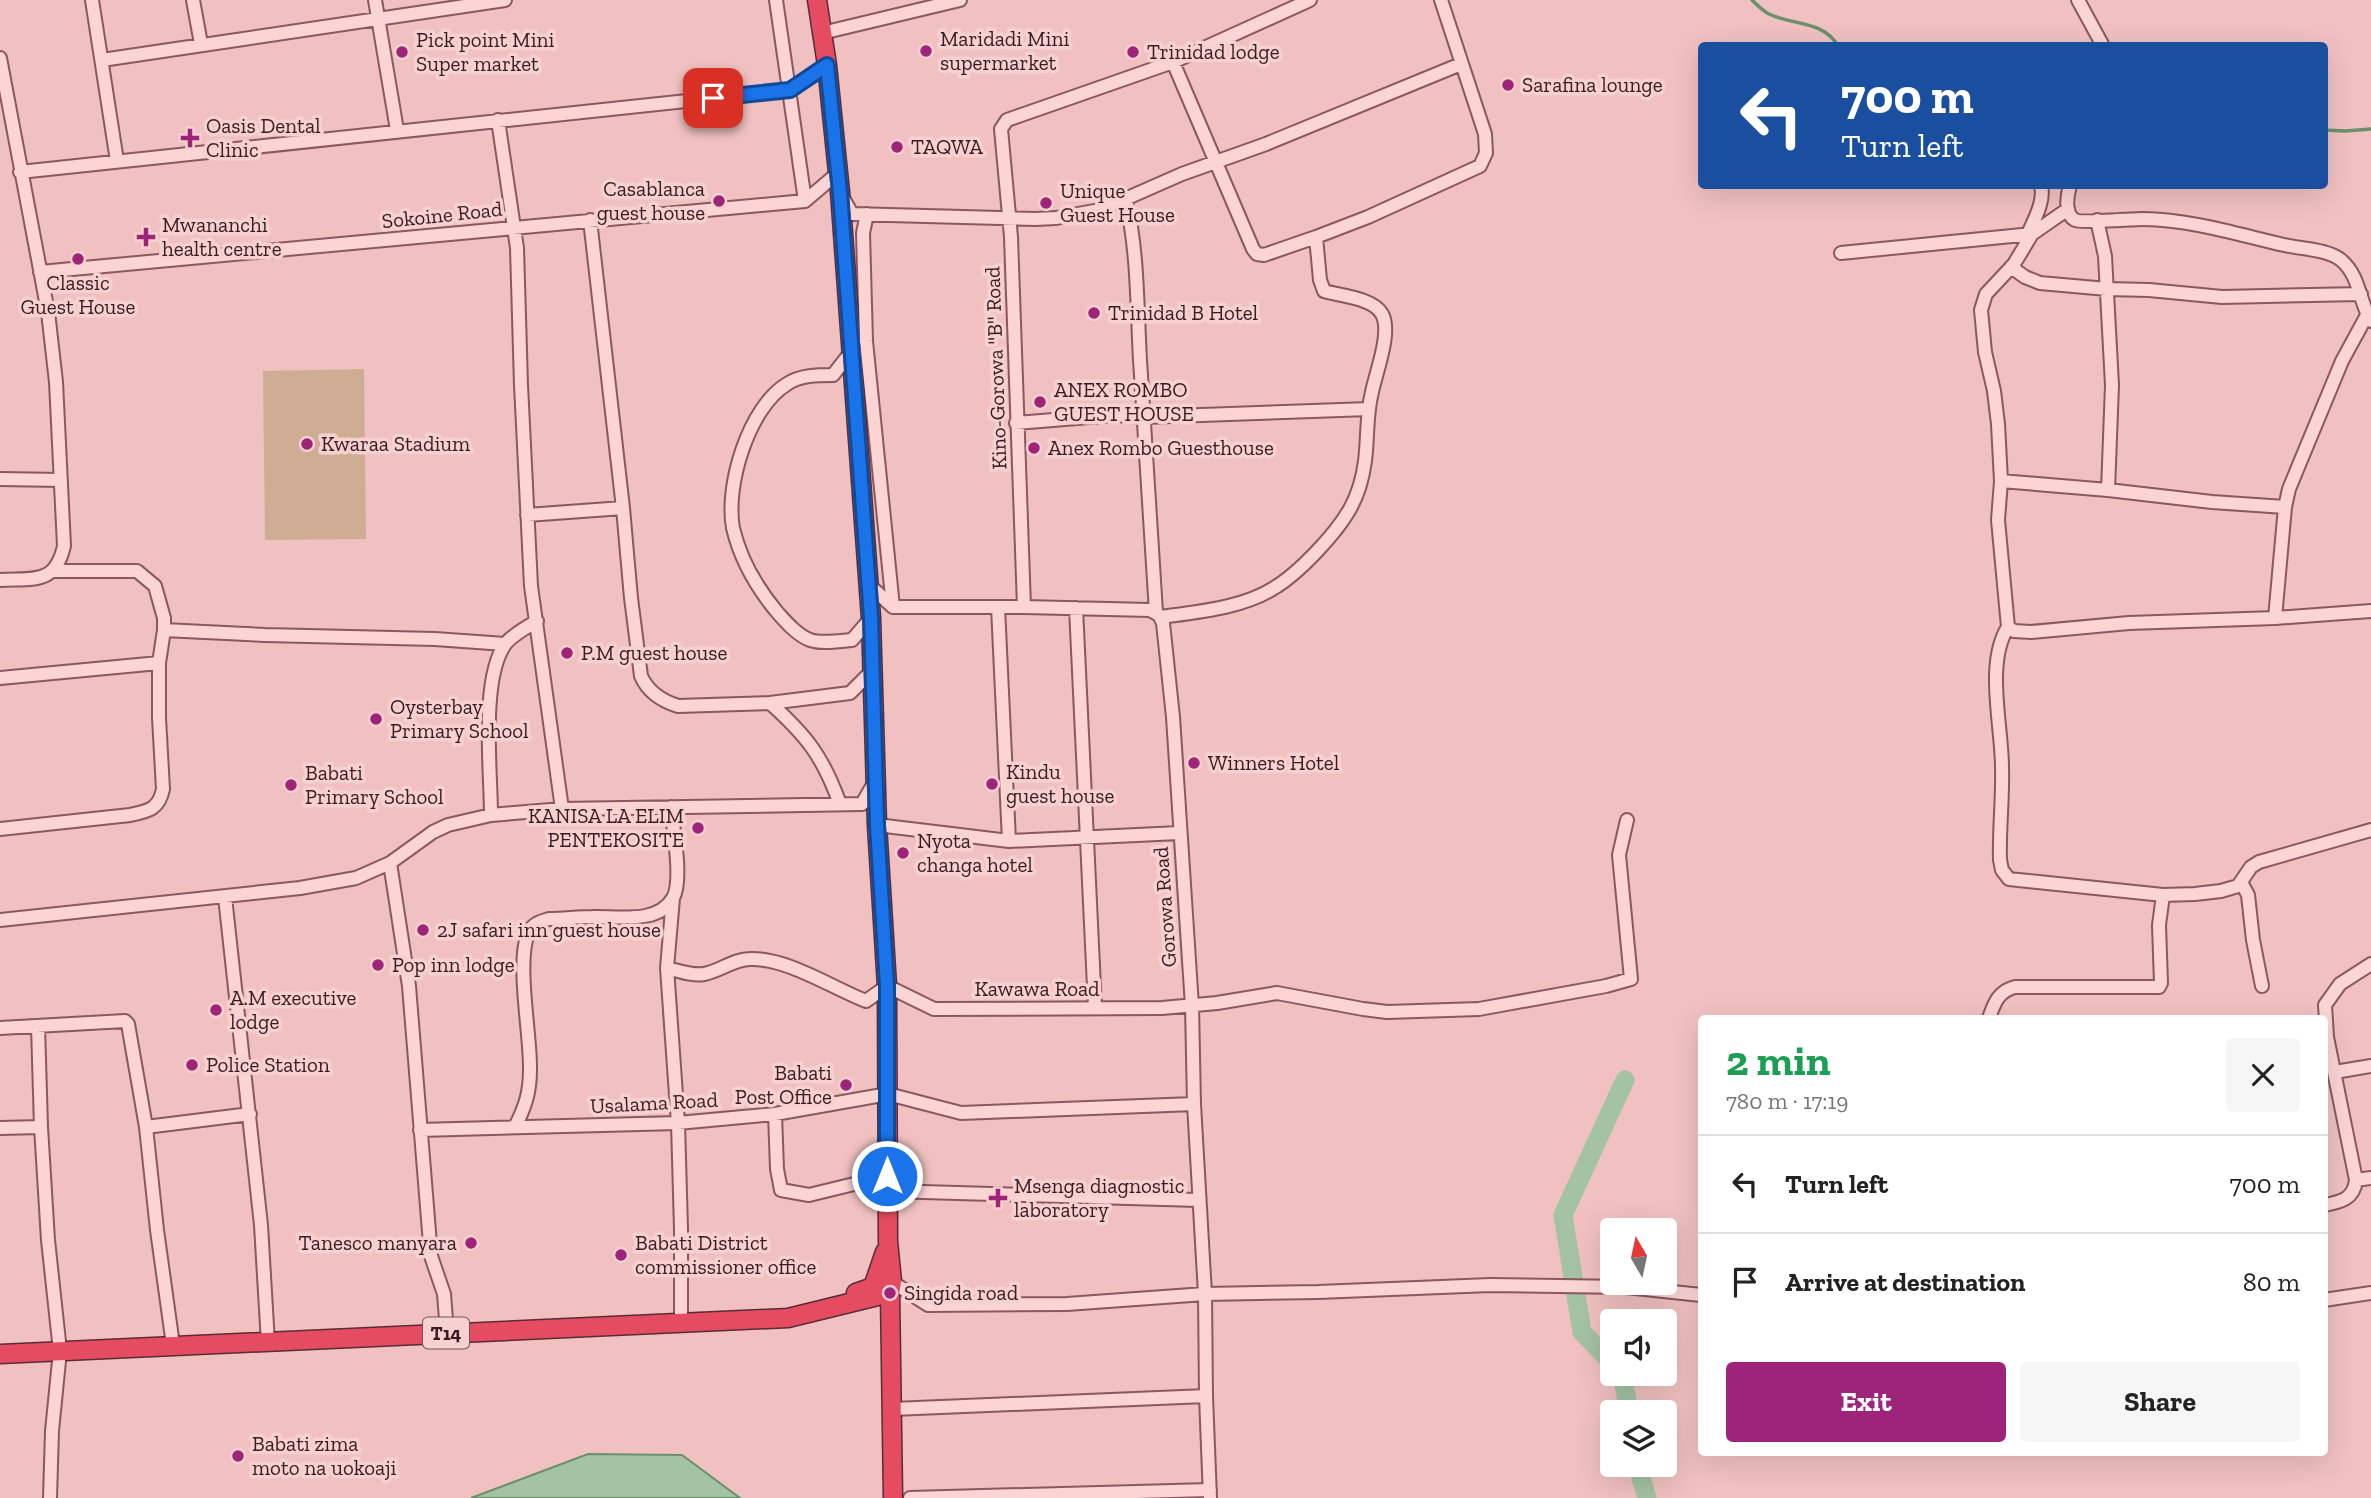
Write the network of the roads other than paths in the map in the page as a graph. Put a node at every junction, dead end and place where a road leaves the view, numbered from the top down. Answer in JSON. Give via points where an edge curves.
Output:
{"nodes":[{"id":1,"x":92,"y":0,"type":"edge"},
{"id":2,"x":193,"y":0,"type":"edge"},
{"id":3,"x":375,"y":0,"type":"edge"},
{"id":4,"x":506,"y":0,"type":"edge"},
{"id":5,"x":776,"y":0,"type":"edge"},
{"id":6,"x":817,"y":0,"type":"edge"},
{"id":7,"x":960,"y":0,"type":"edge"},
{"id":8,"x":1310,"y":0,"type":"edge"},
{"id":9,"x":1441,"y":0,"type":"edge"},
{"id":10,"x":2078,"y":0,"type":"edge"},
{"id":11,"x":378,"y":20,"type":"junction"},
{"id":12,"x":822,"y":33,"type":"junction"},
{"id":13,"x":2101,"y":42,"type":"edge"},
{"id":14,"x":201,"y":44,"type":"junction"},
{"id":15,"x":0,"y":58,"type":"edge"},
{"id":16,"x":102,"y":60,"type":"junction"},
{"id":17,"x":1173,"y":62,"type":"junction"},
{"id":18,"x":1461,"y":64,"type":"junction"},
{"id":19,"x":827,"y":65,"type":"junction"},
{"id":20,"x":790,"y":90,"type":"junction"},
{"id":21,"x":4,"y":102,"type":"edge"},
{"id":22,"x":498,"y":120,"type":"junction"},
{"id":23,"x":397,"y":130,"type":"junction"},
{"id":24,"x":117,"y":161,"type":"junction"},
{"id":25,"x":1216,"y":163,"type":"junction"},
{"id":26,"x":20,"y":172,"type":"junction"},
{"id":27,"x":838,"y":173,"type":"junction"},
{"id":28,"x":2042,"y":189,"type":"edge"},
{"id":29,"x":2070,"y":189,"type":"edge"},
{"id":30,"x":840,"y":192,"type":"junction"},
{"id":31,"x":1126,"y":200,"type":"junction"},
{"id":32,"x":805,"y":201,"type":"junction"},
{"id":33,"x":2068,"y":208,"type":"junction"},
{"id":34,"x":867,"y":214,"type":"junction"},
{"id":35,"x":1009,"y":219,"type":"junction"},
{"id":36,"x":590,"y":220,"type":"junction"},
{"id":37,"x":2097,"y":220,"type":"junction"},
{"id":38,"x":515,"y":226,"type":"junction"},
{"id":39,"x":2030,"y":234,"type":"junction"},
{"id":40,"x":1316,"y":237,"type":"junction"},
{"id":41,"x":1841,"y":253,"type":"dead end"},
{"id":42,"x":2011,"y":267,"type":"junction"},
{"id":43,"x":40,"y":272,"type":"junction"},
{"id":44,"x":2107,"y":289,"type":"junction"},
{"id":45,"x":2361,"y":294,"type":"junction"},
{"id":46,"x":2369,"y":318,"type":"edge"},
{"id":47,"x":849,"y":322,"type":"junction"},
{"id":48,"x":866,"y":341,"type":"junction"},
{"id":49,"x":851,"y":352,"type":"junction"},
{"id":50,"x":1369,"y":409,"type":"junction"},
{"id":51,"x":1145,"y":417,"type":"junction"},
{"id":52,"x":1016,"y":423,"type":"junction"},
{"id":53,"x":0,"y":479,"type":"edge"},
{"id":54,"x":61,"y":480,"type":"junction"},
{"id":55,"x":2001,"y":481,"type":"junction"},
{"id":56,"x":2108,"y":490,"type":"junction"},
{"id":57,"x":2285,"y":507,"type":"junction"},
{"id":58,"x":623,"y":508,"type":"junction"},
{"id":59,"x":527,"y":515,"type":"junction"},
{"id":60,"x":54,"y":571,"type":"junction"},
{"id":61,"x":0,"y":580,"type":"edge"},
{"id":62,"x":869,"y":585,"type":"junction"},
{"id":63,"x":893,"y":607,"type":"junction"},
{"id":64,"x":998,"y":607,"type":"junction"},
{"id":65,"x":1024,"y":607,"type":"junction"},
{"id":66,"x":1076,"y":608,"type":"junction"},
{"id":67,"x":2371,"y":611,"type":"edge"},
{"id":68,"x":1158,"y":615,"type":"junction"},
{"id":69,"x":871,"y":618,"type":"junction"},
{"id":70,"x":2276,"y":618,"type":"junction"},
{"id":71,"x":537,"y":621,"type":"junction"},
{"id":72,"x":2008,"y":627,"type":"junction"},
{"id":73,"x":164,"y":630,"type":"junction"},
{"id":74,"x":505,"y":644,"type":"junction"},
{"id":75,"x":159,"y":663,"type":"junction"},
{"id":76,"x":873,"y":670,"type":"junction"},
{"id":77,"x":0,"y":678,"type":"edge"},
{"id":78,"x":770,"y":703,"type":"junction"},
{"id":79,"x":876,"y":780,"type":"junction"},
{"id":80,"x":840,"y":804,"type":"junction"},
{"id":81,"x":671,"y":807,"type":"junction"},
{"id":82,"x":562,"y":809,"type":"junction"},
{"id":83,"x":491,"y":815,"type":"junction"},
{"id":84,"x":1627,"y":820,"type":"dead end"},
{"id":85,"x":877,"y":825,"type":"junction"},
{"id":86,"x":0,"y":829,"type":"edge"},
{"id":87,"x":2371,"y":830,"type":"edge"},
{"id":88,"x":1180,"y":833,"type":"junction"},
{"id":89,"x":1086,"y":837,"type":"junction"},
{"id":90,"x":1009,"y":841,"type":"junction"},
{"id":91,"x":390,"y":863,"type":"junction"},
{"id":92,"x":2241,"y":883,"type":"junction"},
{"id":93,"x":2163,"y":895,"type":"junction"},
{"id":94,"x":225,"y":897,"type":"junction"},
{"id":95,"x":673,"y":898,"type":"junction"},
{"id":96,"x":0,"y":920,"type":"edge"},
{"id":97,"x":2371,"y":964,"type":"edge"},
{"id":98,"x":667,"y":968,"type":"junction"},
{"id":99,"x":887,"y":986,"type":"junction"},
{"id":100,"x":2262,"y":986,"type":"dead end"},
{"id":101,"x":1192,"y":1006,"type":"junction"},
{"id":102,"x":1095,"y":1008,"type":"junction"},
{"id":103,"x":1990,"y":1015,"type":"edge"},
{"id":104,"x":2326,"y":1015,"type":"edge"},
{"id":105,"x":38,"y":1026,"type":"junction"},
{"id":106,"x":0,"y":1028,"type":"edge"},
{"id":107,"x":2328,"y":1041,"type":"edge"},
{"id":108,"x":2371,"y":1066,"type":"edge"},
{"id":109,"x":2335,"y":1072,"type":"junction"},
{"id":110,"x":888,"y":1094,"type":"junction"},
{"id":111,"x":1194,"y":1104,"type":"junction"},
{"id":112,"x":250,"y":1114,"type":"junction"},
{"id":113,"x":775,"y":1114,"type":"junction"},
{"id":114,"x":678,"y":1123,"type":"junction"},
{"id":115,"x":41,"y":1127,"type":"junction"},
{"id":116,"x":146,"y":1127,"type":"junction"},
{"id":117,"x":515,"y":1127,"type":"junction"},
{"id":118,"x":0,"y":1128,"type":"edge"},
{"id":119,"x":420,"y":1130,"type":"junction"},
{"id":120,"x":2371,"y":1178,"type":"edge"},
{"id":121,"x":2356,"y":1180,"type":"junction"},
{"id":122,"x":887,"y":1183,"type":"junction"},
{"id":123,"x":1198,"y":1200,"type":"junction"},
{"id":124,"x":2328,"y":1204,"type":"edge"},
{"id":125,"x":888,"y":1241,"type":"junction"},
{"id":126,"x":891,"y":1288,"type":"junction"},
{"id":127,"x":2371,"y":1293,"type":"edge"},
{"id":128,"x":1205,"y":1294,"type":"junction"},
{"id":129,"x":1698,"y":1295,"type":"edge"},
{"id":130,"x":2328,"y":1299,"type":"edge"},
{"id":131,"x":788,"y":1318,"type":"junction"},
{"id":132,"x":681,"y":1324,"type":"junction"},
{"id":133,"x":447,"y":1332,"type":"junction"},
{"id":134,"x":268,"y":1343,"type":"junction"},
{"id":135,"x":173,"y":1345,"type":"junction"},
{"id":136,"x":60,"y":1351,"type":"junction"},
{"id":137,"x":0,"y":1354,"type":"edge"},
{"id":138,"x":1206,"y":1396,"type":"junction"},
{"id":139,"x":893,"y":1409,"type":"junction"},
{"id":140,"x":892,"y":1477,"type":"junction"},
{"id":141,"x":1210,"y":1494,"type":"edge"},
{"id":142,"x":50,"y":1498,"type":"edge"},
{"id":143,"x":893,"y":1498,"type":"edge"},
{"id":144,"x":900,"y":1498,"type":"edge"},
{"id":145,"x":910,"y":1498,"type":"edge"}],
"edges":[{"from":1,"to":16,"type":"street"},
{"from":2,"to":14,"type":"street"},
{"from":3,"to":11,"type":"street"},
{"from":4,"to":11,"type":"street"},
{"from":5,"to":20,"type":"street"},
{"from":6,"to":12,"type":"highway"},
{"from":7,"to":12,"type":"street"},
{"from":8,"to":17,"type":"street"},
{"from":9,"to":18,"type":"street"},
{"from":10,"to":13,"type":"street"},
{"from":11,"to":14,"type":"street"},
{"from":11,"to":23,"type":"street"},
{"from":12,"to":19,"type":"highway"},
{"from":14,"to":16,"type":"street"},
{"from":15,"to":21,"type":"street"},
{"from":16,"to":24,"type":"street"},
{"from":17,"to":25,"type":"street"},
{"from":17,"to":35,"type":"street","name":"Kino-Gorowa \"B\" Road","via":[[1007,121],[1001,129]]},
{"from":18,"to":25,"type":"street"},
{"from":18,"to":40,"type":"street","via":[[1485,134],[1486,153],[1480,166]]},
{"from":19,"to":20,"type":"street"},
{"from":19,"to":27,"type":"highway"},
{"from":20,"to":22,"type":"street"},
{"from":20,"to":32,"type":"street"},
{"from":21,"to":26,"type":"street"},
{"from":22,"to":23,"type":"street"},
{"from":22,"to":38,"type":"street"},
{"from":23,"to":24,"type":"street"},
{"from":24,"to":26,"type":"street"},
{"from":25,"to":31,"type":"street"},
{"from":25,"to":40,"type":"street","via":[[1257,254]]},
{"from":26,"to":43,"type":"street"},
{"from":27,"to":30,"type":"highway"},
{"from":27,"to":32,"type":"street"},
{"from":28,"to":39,"type":"street"},
{"from":29,"to":33,"type":"street"},
{"from":30,"to":34,"type":"street","via":[[852,214]]},
{"from":30,"to":47,"type":"highway"},
{"from":31,"to":35,"type":"street","via":[[1056,218]]},
{"from":31,"to":51,"type":"street","name":"Gorowa Road","via":[[1135,251]]},
{"from":32,"to":36,"type":"street","name":"Sokoine Road"},
{"from":33,"to":37,"type":"street","via":[[2078,222]]},
{"from":33,"to":39,"type":"street"},
{"from":34,"to":35,"type":"street"},
{"from":34,"to":48,"type":"street","via":[[863,233]]},
{"from":35,"to":52,"type":"street","name":"Kino-Gorowa \"B\" Road"},
{"from":36,"to":38,"type":"street","name":"Sokoine Road"},
{"from":36,"to":58,"type":"street"},
{"from":37,"to":44,"type":"street"},
{"from":37,"to":45,"type":"street","via":[[2205,225],[2325,254],[2348,268]]},
{"from":38,"to":43,"type":"street","name":"Sokoine Road"},
{"from":38,"to":59,"type":"street"},
{"from":39,"to":41,"type":"street"},
{"from":39,"to":42,"type":"street"},
{"from":40,"to":50,"type":"street","via":[[1324,291],[1375,306],[1387,327]]},
{"from":42,"to":44,"type":"street","via":[[2040,283]]},
{"from":42,"to":55,"type":"street","via":[[1986,295],[1981,310],[1984,352],[1996,398]]},
{"from":43,"to":54,"type":"street","via":[[56,382]]},
{"from":44,"to":45,"type":"street","via":[[2222,297]]},
{"from":44,"to":56,"type":"street","via":[[2112,385]]},
{"from":45,"to":46,"type":"street"},
{"from":46,"to":57,"type":"street","via":[[2343,361]]},
{"from":47,"to":48,"type":"street"},
{"from":47,"to":49,"type":"highway"},
{"from":48,"to":63,"type":"street"},
{"from":49,"to":62,"type":"highway"},
{"from":49,"to":69,"type":"street","via":[[833,374],[794,380],[765,405],[752,425],[735,480],[733,527],[745,563],[766,599],[797,632],[810,640],[852,640]]},
{"from":50,"to":51,"type":"street"},
{"from":50,"to":68,"type":"street","via":[[1365,462],[1352,505],[1308,558],[1261,595]]},
{"from":51,"to":52,"type":"street"},
{"from":51,"to":68,"type":"street","name":"Gorowa Road"},
{"from":52,"to":65,"type":"street","name":"Kino-Gorowa \"B\" Road"},
{"from":53,"to":54,"type":"street"},
{"from":54,"to":60,"type":"street","via":[[64,546]]},
{"from":55,"to":56,"type":"street"},
{"from":55,"to":72,"type":"street","via":[[1998,520]]},
{"from":56,"to":57,"type":"street"},
{"from":57,"to":70,"type":"street"},
{"from":58,"to":59,"type":"street"},
{"from":58,"to":78,"type":"street","via":[[641,676],[647,688],[678,706]]},
{"from":59,"to":71,"type":"street"},
{"from":60,"to":61,"type":"street","via":[[35,578]]},
{"from":60,"to":73,"type":"street","via":[[137,571],[155,586]]},
{"from":62,"to":63,"type":"street"},
{"from":62,"to":69,"type":"highway"},
{"from":63,"to":64,"type":"street"},
{"from":64,"to":65,"type":"street"},
{"from":64,"to":90,"type":"street"},
{"from":65,"to":66,"type":"street"},
{"from":66,"to":68,"type":"street"},
{"from":66,"to":89,"type":"street"},
{"from":67,"to":70,"type":"street"},
{"from":68,"to":88,"type":"street","name":"Gorowa Road","via":[[1166,634]]},
{"from":69,"to":76,"type":"highway"},
{"from":70,"to":72,"type":"street","via":[[2129,622],[2031,632]]},
{"from":71,"to":74,"type":"street"},
{"from":71,"to":82,"type":"street"},
{"from":72,"to":93,"type":"street","via":[[1997,661],[2000,860],[2004,873],[2009,879]]},
{"from":73,"to":74,"type":"street"},
{"from":73,"to":75,"type":"street"},
{"from":74,"to":83,"type":"street","via":[[492,681]]},
{"from":75,"to":77,"type":"street"},
{"from":75,"to":86,"type":"street","via":[[163,789],[157,806],[130,815]]},
{"from":76,"to":78,"type":"street","via":[[850,693]]},
{"from":76,"to":79,"type":"highway"},
{"from":78,"to":80,"type":"street","via":[[815,749]]},
{"from":79,"to":80,"type":"street","via":[[862,804]]},
{"from":79,"to":85,"type":"highway"},
{"from":80,"to":81,"type":"street"},
{"from":81,"to":82,"type":"street"},
{"from":81,"to":95,"type":"street","via":[[677,859]]},
{"from":82,"to":83,"type":"street"},
{"from":83,"to":91,"type":"street","via":[[433,832]]},
{"from":84,"to":101,"type":"street","name":"Kawawa Road","via":[[1619,855],[1631,972],[1627,981],[1479,1009],[1387,1012],[1278,993]]},
{"from":85,"to":90,"type":"street"},
{"from":85,"to":99,"type":"highway"},
{"from":87,"to":92,"type":"street","via":[[2259,862]]},
{"from":88,"to":89,"type":"street"},
{"from":88,"to":101,"type":"street","name":"Gorowa Road"},
{"from":89,"to":90,"type":"street"},
{"from":89,"to":102,"type":"street"},
{"from":91,"to":94,"type":"street","via":[[356,878]]},
{"from":91,"to":119,"type":"street","via":[[409,986]]},
{"from":92,"to":93,"type":"street","via":[[2209,894]]},
{"from":92,"to":100,"type":"street","via":[[2248,895]]},
{"from":93,"to":103,"type":"street","via":[[2159,988],[2015,987],[1997,999]]},
{"from":94,"to":96,"type":"street"},
{"from":94,"to":112,"type":"street"},
{"from":95,"to":98,"type":"street"},
{"from":95,"to":117,"type":"street","via":[[650,914],[549,919],[528,932],[524,971],[530,1068],[527,1104]]},
{"from":97,"to":104,"type":"street","via":[[2340,984],[2326,1005]]},
{"from":98,"to":99,"type":"street","via":[[704,974],[756,959],[813,976],[866,1001]]},
{"from":98,"to":114,"type":"street"},
{"from":99,"to":102,"type":"street","name":"Kawawa Road","via":[[934,1009]]},
{"from":99,"to":110,"type":"highway"},
{"from":101,"to":102,"type":"street","name":"Kawawa Road"},
{"from":101,"to":111,"type":"street","name":"Gorowa Road"},
{"from":105,"to":106,"type":"street"},
{"from":105,"to":115,"type":"street"},
{"from":105,"to":116,"type":"street","via":[[125,1021]]},
{"from":107,"to":109,"type":"street"},
{"from":108,"to":109,"type":"street"},
{"from":109,"to":121,"type":"street"},
{"from":110,"to":111,"type":"street","via":[[961,1113]]},
{"from":110,"to":113,"type":"street","name":"Usalama Road"},
{"from":110,"to":122,"type":"highway"},
{"from":111,"to":123,"type":"street","name":"Gorowa Road"},
{"from":112,"to":116,"type":"street"},
{"from":112,"to":134,"type":"street","via":[[267,1284]]},
{"from":113,"to":114,"type":"street","name":"Usalama Road"},
{"from":113,"to":122,"type":"street","via":[[781,1190],[809,1195]]},
{"from":114,"to":117,"type":"street","name":"Usalama Road"},
{"from":114,"to":132,"type":"street"},
{"from":115,"to":118,"type":"street"},
{"from":115,"to":136,"type":"street"},
{"from":116,"to":135,"type":"street"},
{"from":117,"to":119,"type":"street","name":"Usalama Road"},
{"from":119,"to":133,"type":"street","via":[[431,1256],[444,1294]]},
{"from":120,"to":121,"type":"street"},
{"from":121,"to":124,"type":"street","via":[[2347,1199]]},
{"from":122,"to":123,"type":"street"},
{"from":122,"to":125,"type":"highway"},
{"from":123,"to":128,"type":"street","name":"Gorowa Road"},
{"from":125,"to":126,"type":"highway"},
{"from":125,"to":131,"type":"highway","number":"T14","via":[[873,1287]]},
{"from":126,"to":128,"type":"street","via":[[928,1305],[1067,1304]]},
{"from":126,"to":131,"type":"highway","number":"T14"},
{"from":126,"to":139,"type":"highway"},
{"from":127,"to":130,"type":"street"},
{"from":128,"to":129,"type":"street","via":[[1490,1285],[1626,1287]]},
{"from":128,"to":138,"type":"street","name":"Gorowa Road"},
{"from":131,"to":132,"type":"highway","number":"T14"},
{"from":132,"to":133,"type":"highway","number":"T14"},
{"from":133,"to":134,"type":"highway","number":"T14"},
{"from":134,"to":135,"type":"highway","number":"T14"},
{"from":135,"to":136,"type":"highway","number":"T14"},
{"from":136,"to":137,"type":"highway","number":"T14"},
{"from":136,"to":142,"type":"street"},
{"from":138,"to":139,"type":"street"},
{"from":138,"to":141,"type":"street","name":"Gorowa Road"},
{"from":139,"to":140,"type":"highway"},
{"from":140,"to":143,"type":"highway"},
{"from":140,"to":144,"type":"street"},
{"from":141,"to":145,"type":"street"}]}
